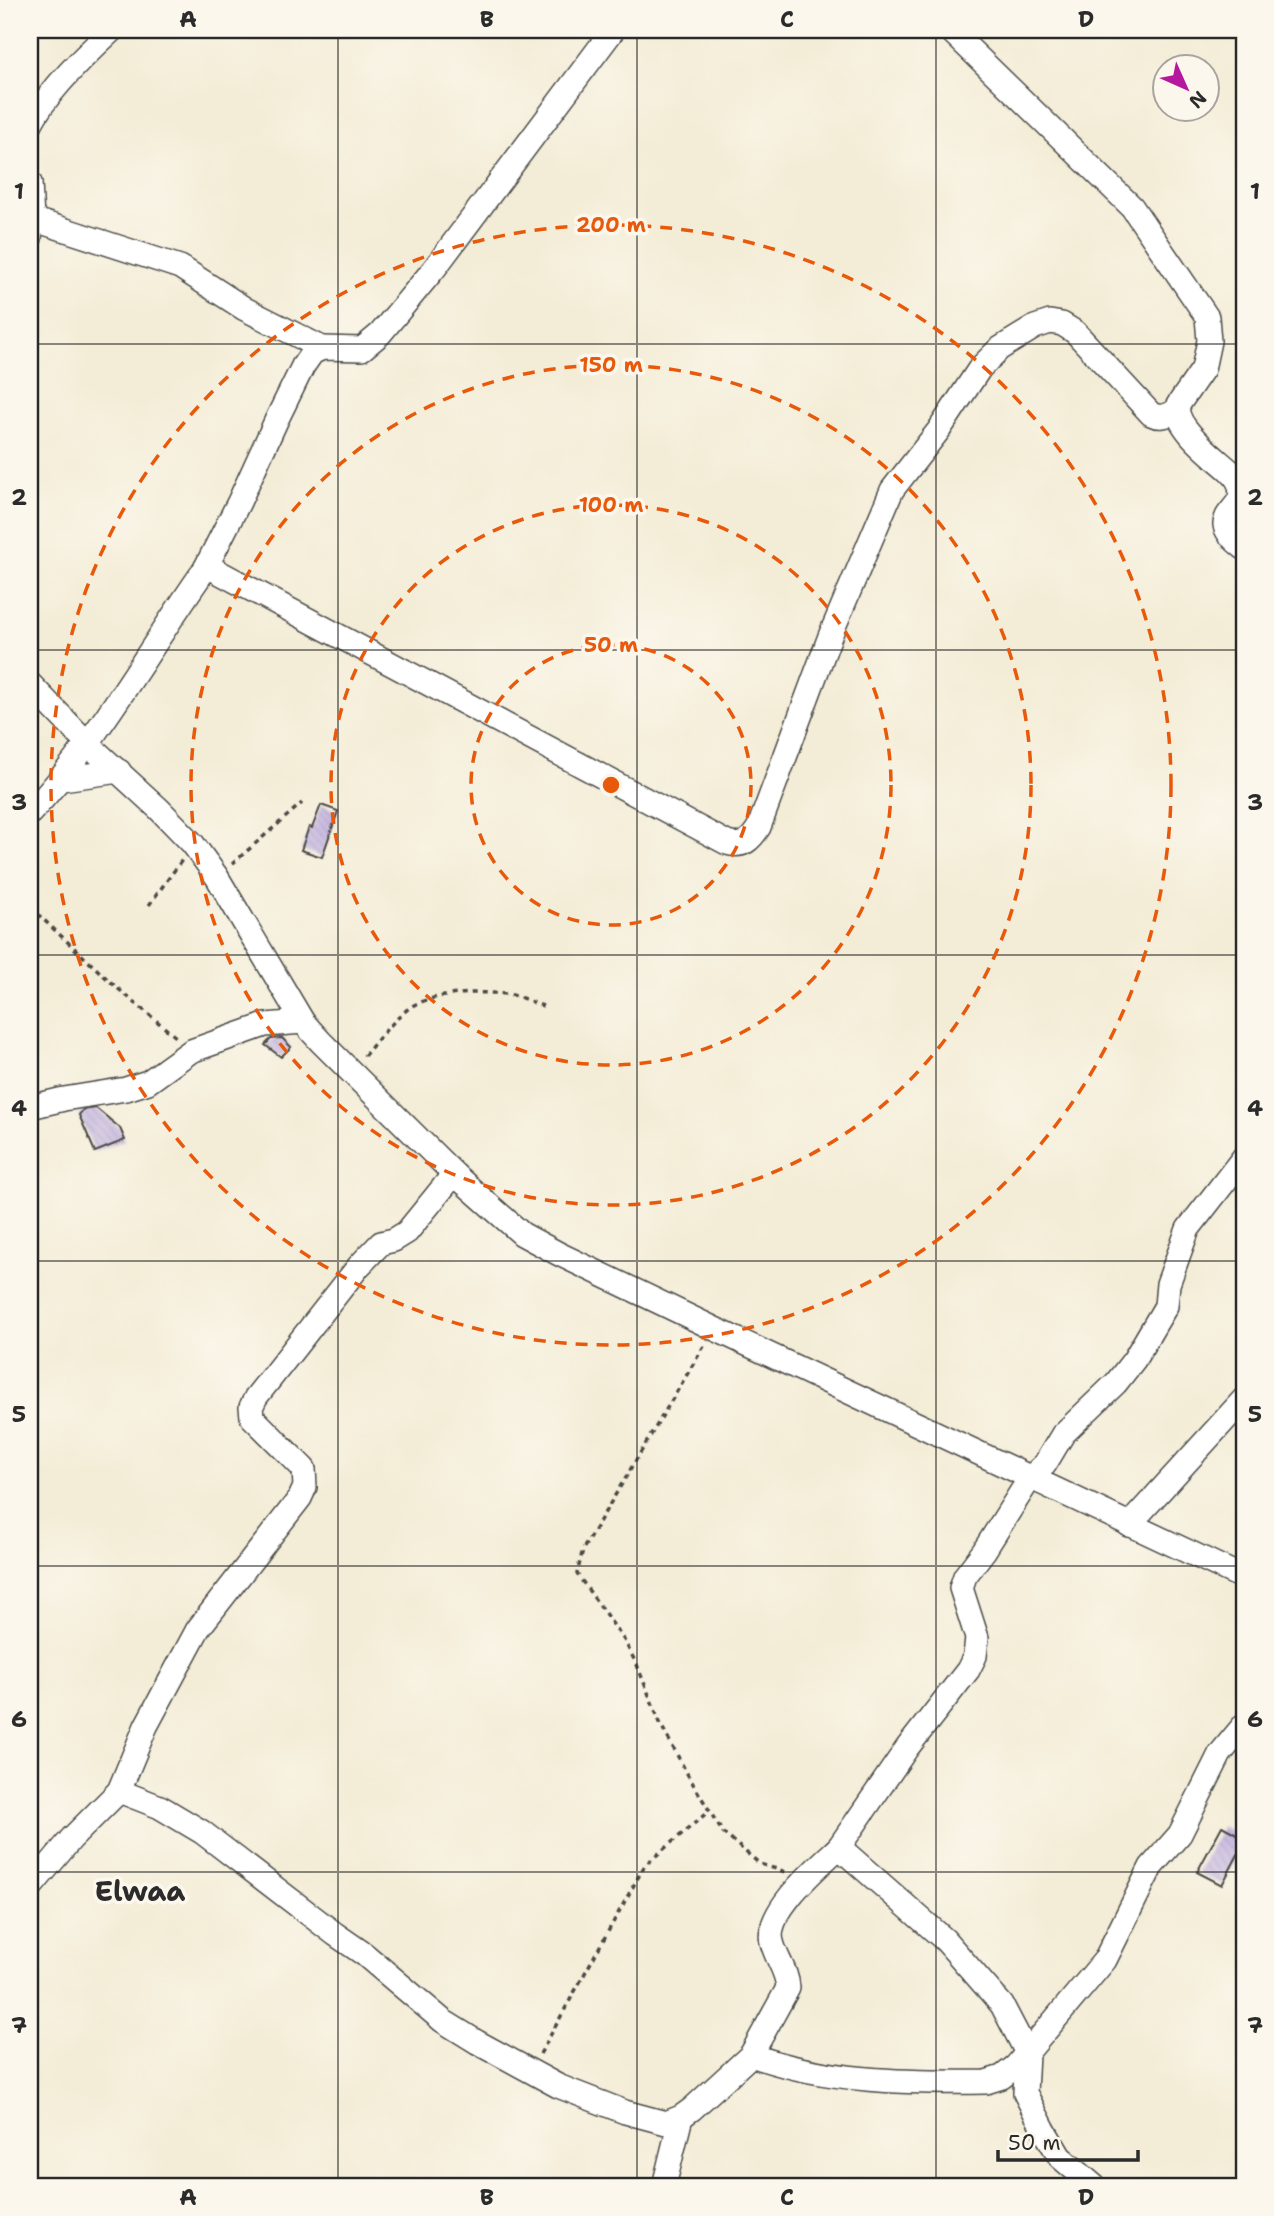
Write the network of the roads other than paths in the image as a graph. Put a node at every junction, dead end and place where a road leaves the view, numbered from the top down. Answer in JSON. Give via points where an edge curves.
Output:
{"nodes":[{"id":1,"x":112,"y":30,"type":"edge"},
{"id":2,"x":613,"y":30,"type":"edge"},
{"id":3,"x":950,"y":30,"type":"edge"},
{"id":4,"x":30,"y":125,"type":"edge"},
{"id":5,"x":30,"y":183,"type":"edge"},
{"id":6,"x":31,"y":228,"type":"edge"},
{"id":7,"x":323,"y":348,"type":"junction"},
{"id":8,"x":1177,"y":411,"type":"junction"},
{"id":9,"x":1244,"y":548,"type":"edge"},
{"id":10,"x":205,"y":569,"type":"junction"},
{"id":11,"x":30,"y":684,"type":"edge"},
{"id":12,"x":88,"y":744,"type":"junction"},
{"id":13,"x":119,"y":771,"type":"junction"},
{"id":14,"x":62,"y":779,"type":"junction"},
{"id":15,"x":30,"y":813,"type":"edge"},
{"id":16,"x":303,"y":1022,"type":"junction"},
{"id":17,"x":30,"y":1107,"type":"edge"},
{"id":18,"x":1244,"y":1157,"type":"edge"},
{"id":19,"x":454,"y":1174,"type":"junction"},
{"id":20,"x":1244,"y":1399,"type":"edge"},
{"id":21,"x":1030,"y":1478,"type":"junction"},
{"id":22,"x":1129,"y":1525,"type":"junction"},
{"id":23,"x":1244,"y":1578,"type":"edge"},
{"id":24,"x":1244,"y":1725,"type":"edge"},
{"id":25,"x":119,"y":1791,"type":"junction"},
{"id":26,"x":839,"y":1847,"type":"junction"},
{"id":27,"x":30,"y":1888,"type":"edge"},
{"id":28,"x":1027,"y":2053,"type":"junction"},
{"id":29,"x":751,"y":2055,"type":"junction"},
{"id":30,"x":681,"y":2117,"type":"junction"},
{"id":31,"x":664,"y":2186,"type":"edge"},
{"id":32,"x":1094,"y":2186,"type":"edge"}],
"edges":[{"from":1,"to":4,"type":"street"},
{"from":2,"to":7,"type":"street","via":[[435,269],[380,334],[362,349]]},
{"from":3,"to":8,"type":"street","via":[[1132,207],[1207,317],[1209,341],[1203,369]]},
{"from":5,"to":6,"type":"street"},
{"from":6,"to":7,"type":"street","via":[[180,267],[245,309]]},
{"from":7,"to":10,"type":"street","via":[[312,353],[303,366]]},
{"from":8,"to":9,"type":"street","via":[[1186,429],[1231,472],[1241,488],[1225,524],[1226,533]]},
{"from":8,"to":10,"type":"street","via":[[1157,417],[1151,414],[1062,324],[1035,327],[999,349],[980,368],[892,490],[830,636],[759,827],[746,843],[737,846],[220,571]]},
{"from":10,"to":12,"type":"street"},
{"from":11,"to":12,"type":"street"},
{"from":12,"to":13,"type":"street"},
{"from":12,"to":14,"type":"street"},
{"from":13,"to":14,"type":"street"},
{"from":13,"to":16,"type":"street","via":[[193,844]]},
{"from":14,"to":15,"type":"street"},
{"from":16,"to":17,"type":"street","via":[[265,1025],[191,1051],[148,1082],[126,1089]]},
{"from":16,"to":19,"type":"street"},
{"from":18,"to":21,"type":"street","via":[[1188,1229],[1168,1284],[1166,1306],[1134,1360],[1063,1434],[1045,1464]]},
{"from":19,"to":21,"type":"street","via":[[522,1234],[559,1254]]},
{"from":19,"to":25,"type":"street","via":[[407,1232],[382,1243],[359,1266],[256,1397],[252,1417],[304,1469],[305,1487],[198,1629],[146,1727]]},
{"from":20,"to":22,"type":"street"},
{"from":21,"to":22,"type":"street"},
{"from":21,"to":26,"type":"street","via":[[961,1588],[977,1638],[972,1663]]},
{"from":22,"to":23,"type":"street"},
{"from":24,"to":28,"type":"street","via":[[1220,1754],[1180,1834],[1151,1867],[1105,1961]]},
{"from":25,"to":27,"type":"street"},
{"from":25,"to":30,"type":"street","via":[[160,1807],[202,1832],[365,1954],[443,2021],[558,2086],[650,2120],[666,2123]]},
{"from":26,"to":28,"type":"street","via":[[945,1940],[985,1983]]},
{"from":26,"to":29,"type":"street","via":[[805,1878],[774,1920],[772,1943],[788,1977],[788,1988]]},
{"from":28,"to":29,"type":"street","via":[[1002,2077],[986,2082],[932,2083],[824,2075]]},
{"from":28,"to":32,"type":"street","via":[[1025,2093],[1060,2157]]},
{"from":29,"to":30,"type":"street"},
{"from":30,"to":31,"type":"street"}]}
